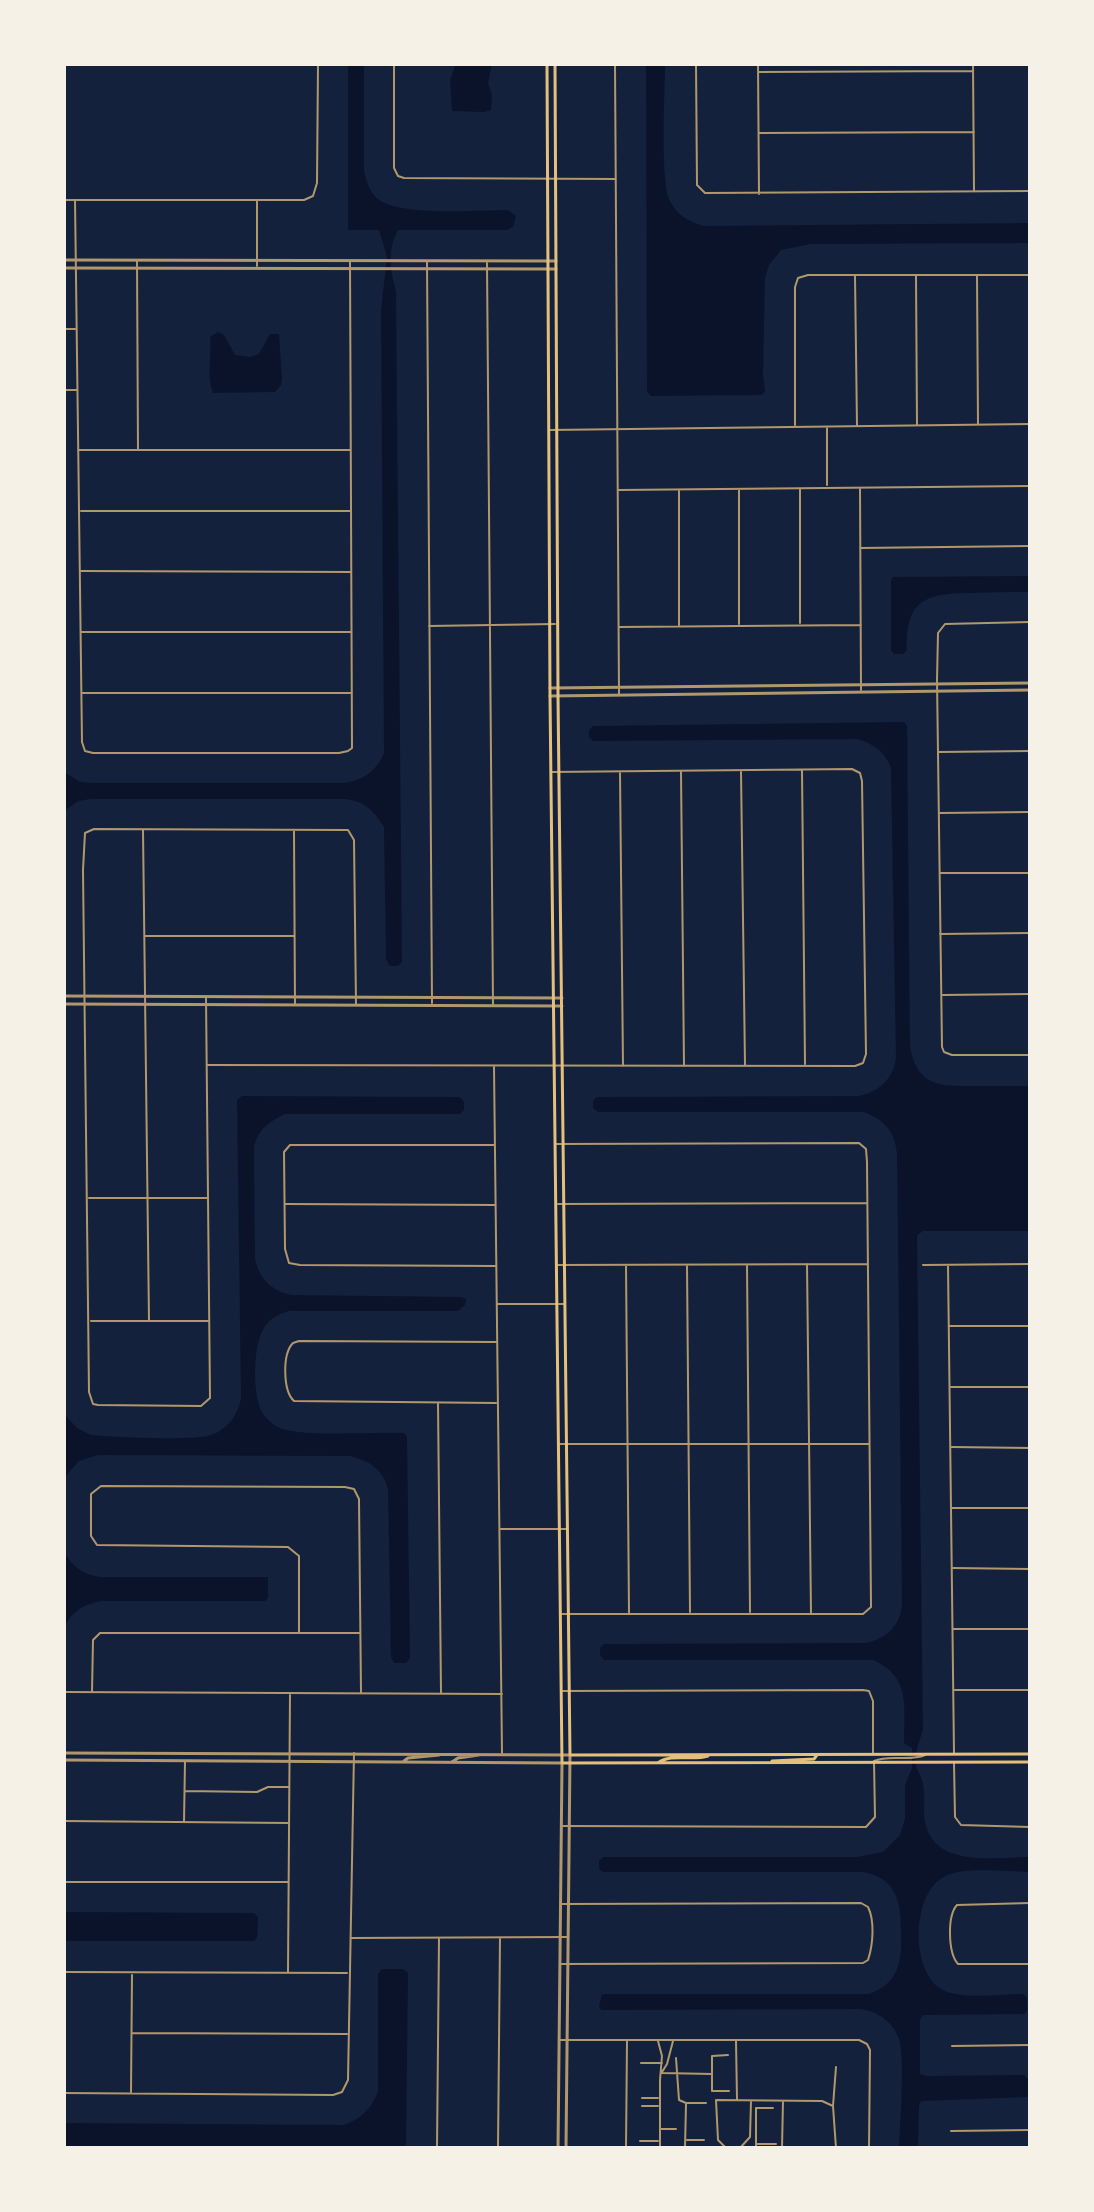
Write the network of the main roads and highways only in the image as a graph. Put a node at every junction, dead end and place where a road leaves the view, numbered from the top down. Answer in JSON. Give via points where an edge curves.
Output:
{"nodes":[{"id":1,"x":547,"y":64,"type":"edge"},
{"id":2,"x":555,"y":64,"type":"edge"},
{"id":3,"x":1030,"y":1754,"type":"edge"},
{"id":4,"x":711,"y":1755,"type":"junction"},
{"id":5,"x":817,"y":1755,"type":"junction"},
{"id":6,"x":1030,"y":1762,"type":"edge"},
{"id":7,"x":658,"y":1763,"type":"junction"},
{"id":8,"x":765,"y":1763,"type":"junction"}],
"edges":[{"from":1,"to":7,"type":"main road","via":[[562,1763]]},
{"from":2,"to":4,"type":"main road","via":[[570,1755]]},
{"from":3,"to":5,"type":"main road"},
{"from":4,"to":5,"type":"main road"},
{"from":4,"to":7,"type":"main road","via":[[664,1758]]},
{"from":5,"to":8,"type":"main road"},
{"from":6,"to":8,"type":"main road"},
{"from":7,"to":8,"type":"main road"}]}
